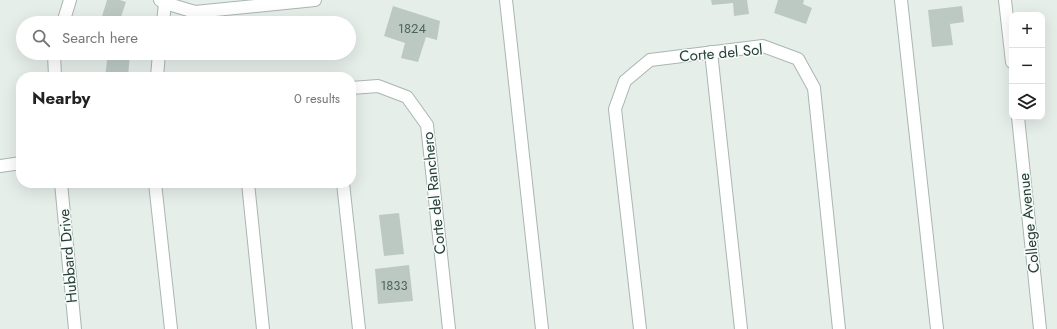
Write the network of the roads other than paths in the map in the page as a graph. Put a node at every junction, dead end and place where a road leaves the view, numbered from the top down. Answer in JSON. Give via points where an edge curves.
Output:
{"nodes":[{"id":1,"x":70,"y":0,"type":"edge"},
{"id":2,"x":315,"y":0,"type":"edge"},
{"id":3,"x":506,"y":0,"type":"edge"},
{"id":4,"x":901,"y":0,"type":"edge"},
{"id":5,"x":1005,"y":0,"type":"edge"},
{"id":6,"x":163,"y":1,"type":"edge"},
{"id":7,"x":65,"y":16,"type":"edge"},
{"id":8,"x":163,"y":16,"type":"edge"},
{"id":9,"x":1010,"y":48,"type":"edge"},
{"id":10,"x":711,"y":52,"type":"junction"},
{"id":11,"x":54,"y":60,"type":"edge"},
{"id":12,"x":158,"y":60,"type":"edge"},
{"id":13,"x":55,"y":72,"type":"edge"},
{"id":14,"x":157,"y":72,"type":"edge"},
{"id":15,"x":356,"y":88,"type":"edge"},
{"id":16,"x":1018,"y":120,"type":"edge"},
{"id":17,"x":16,"y":164,"type":"edge"},
{"id":18,"x":0,"y":166,"type":"edge"},
{"id":19,"x":61,"y":188,"type":"edge"},
{"id":20,"x":156,"y":188,"type":"edge"},
{"id":21,"x":249,"y":188,"type":"edge"},
{"id":22,"x":344,"y":188,"type":"edge"},
{"id":23,"x":74,"y":329,"type":"edge"},
{"id":24,"x":171,"y":329,"type":"edge"},
{"id":25,"x":263,"y":329,"type":"edge"},
{"id":26,"x":359,"y":329,"type":"edge"},
{"id":27,"x":449,"y":329,"type":"edge"},
{"id":28,"x":542,"y":329,"type":"edge"},
{"id":29,"x":640,"y":329,"type":"edge"},
{"id":30,"x":741,"y":329,"type":"edge"},
{"id":31,"x":839,"y":329,"type":"edge"},
{"id":32,"x":937,"y":329,"type":"edge"},
{"id":33,"x":1040,"y":329,"type":"edge"}],
"edges":[{"from":1,"to":7,"type":"street"},
{"from":2,"to":6,"type":"street","via":[[195,12]]},
{"from":3,"to":28,"type":"street"},
{"from":4,"to":32,"type":"street"},
{"from":5,"to":9,"type":"street"},
{"from":6,"to":8,"type":"street"},
{"from":10,"to":29,"type":"street","name":"Corte del Sol","via":[[650,60],[625,82],[615,109]]},
{"from":10,"to":30,"type":"street"},
{"from":10,"to":31,"type":"street","name":"Corte del Sol","via":[[763,46],[798,59],[814,88]]},
{"from":11,"to":13,"type":"street"},
{"from":12,"to":14,"type":"street"},
{"from":15,"to":27,"type":"street","name":"Corte del Ranchero","via":[[378,86],[407,98],[427,125]]},
{"from":16,"to":33,"type":"street","name":"College Avenue"},
{"from":17,"to":18,"type":"street"},
{"from":19,"to":23,"type":"street","name":"Hubbard Drive"},
{"from":20,"to":24,"type":"street"},
{"from":21,"to":25,"type":"street"},
{"from":22,"to":26,"type":"street"}]}
